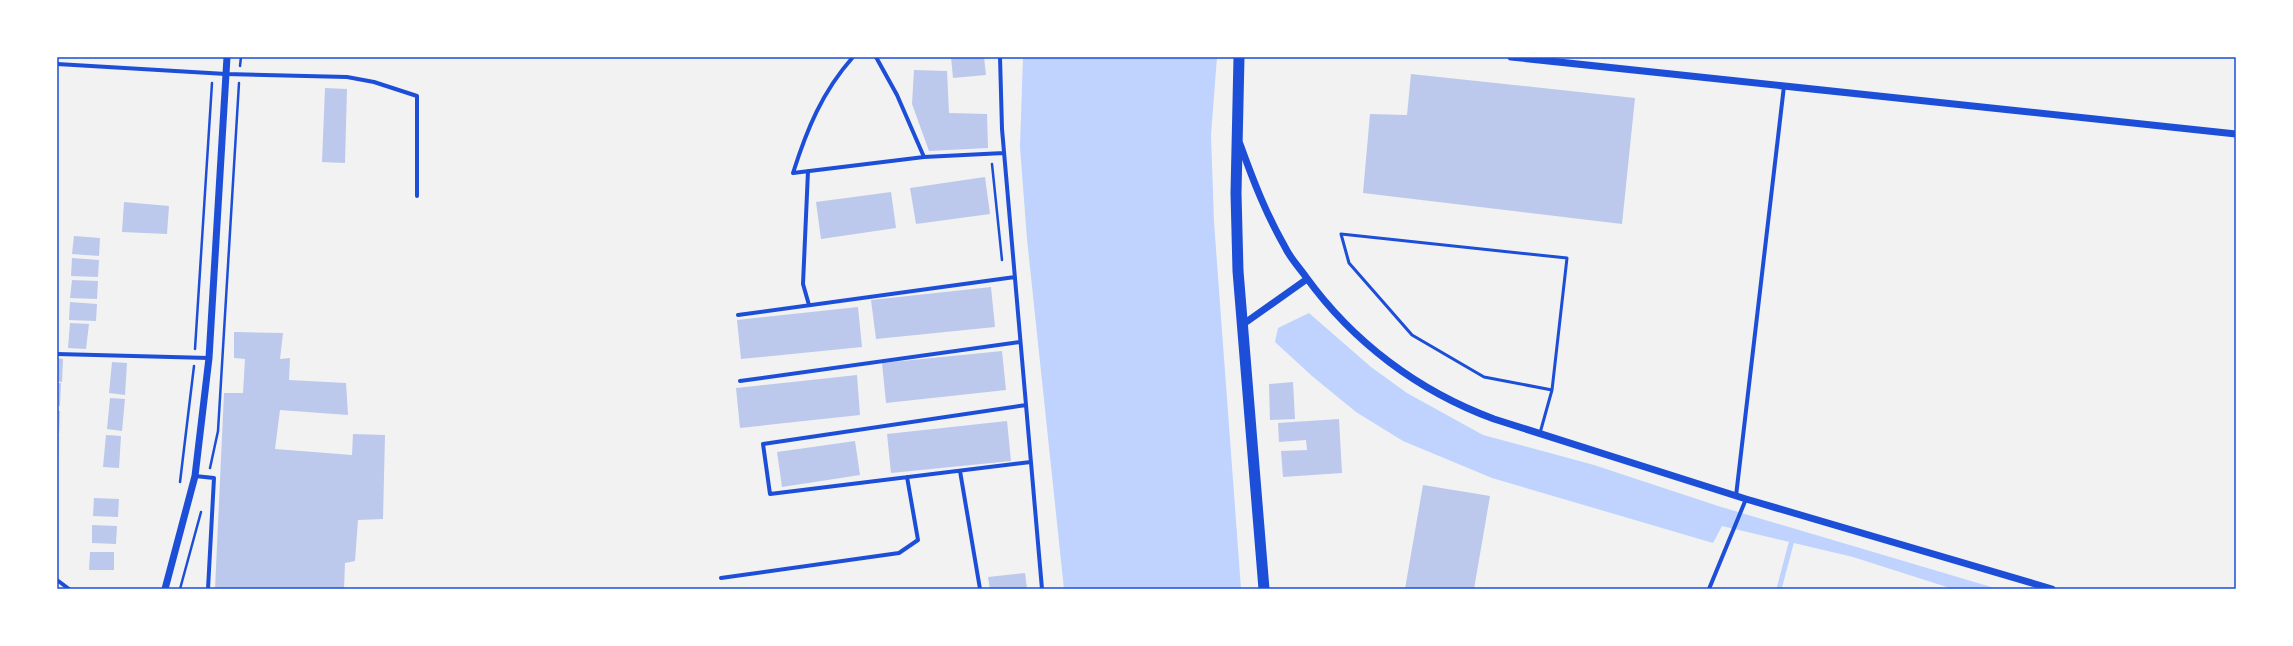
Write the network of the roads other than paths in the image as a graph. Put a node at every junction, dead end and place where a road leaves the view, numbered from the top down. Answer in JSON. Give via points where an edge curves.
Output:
{"nodes":[{"id":1,"x":227,"y":57,"type":"edge"},
{"id":2,"x":853,"y":57,"type":"edge"},
{"id":3,"x":876,"y":57,"type":"edge"},
{"id":4,"x":1000,"y":57,"type":"edge"},
{"id":5,"x":1239,"y":57,"type":"edge"},
{"id":6,"x":1511,"y":57,"type":"edge"},
{"id":7,"x":57,"y":64,"type":"edge"},
{"id":8,"x":226,"y":74,"type":"junction"},
{"id":9,"x":1784,"y":86,"type":"junction"},
{"id":10,"x":2236,"y":134,"type":"edge"},
{"id":11,"x":1237,"y":136,"type":"junction"},
{"id":12,"x":1004,"y":153,"type":"junction"},
{"id":13,"x":924,"y":157,"type":"junction"},
{"id":14,"x":808,"y":171,"type":"junction"},
{"id":15,"x":417,"y":196,"type":"dead end"},
{"id":16,"x":1015,"y":277,"type":"junction"},
{"id":17,"x":1308,"y":280,"type":"junction"},
{"id":18,"x":809,"y":305,"type":"junction"},
{"id":19,"x":738,"y":315,"type":"dead end"},
{"id":20,"x":1242,"y":324,"type":"junction"},
{"id":21,"x":1020,"y":342,"type":"junction"},
{"id":22,"x":57,"y":354,"type":"edge"},
{"id":23,"x":209,"y":358,"type":"junction"},
{"id":24,"x":740,"y":381,"type":"dead end"},
{"id":25,"x":1552,"y":390,"type":"junction"},
{"id":26,"x":1026,"y":405,"type":"junction"},
{"id":27,"x":1540,"y":433,"type":"junction"},
{"id":28,"x":1031,"y":462,"type":"junction"},
{"id":29,"x":960,"y":471,"type":"junction"},
{"id":30,"x":195,"y":476,"type":"junction"},
{"id":31,"x":907,"y":477,"type":"junction"},
{"id":32,"x":1736,"y":496,"type":"junction"},
{"id":33,"x":1746,"y":500,"type":"junction"},
{"id":34,"x":721,"y":578,"type":"dead end"},
{"id":35,"x":57,"y":580,"type":"edge"},
{"id":36,"x":69,"y":589,"type":"edge"},
{"id":37,"x":165,"y":589,"type":"edge"},
{"id":38,"x":208,"y":589,"type":"edge"},
{"id":39,"x":980,"y":589,"type":"edge"},
{"id":40,"x":1042,"y":589,"type":"edge"},
{"id":41,"x":1264,"y":589,"type":"edge"},
{"id":42,"x":1710,"y":589,"type":"edge"},
{"id":43,"x":2052,"y":589,"type":"edge"}],
"edges":[{"from":1,"to":8,"type":"street"},
{"from":2,"to":14,"type":"street","via":[[834,79],[807,129],[793,173]]},
{"from":3,"to":13,"type":"street","via":[[898,95]]},
{"from":4,"to":12,"type":"street"},
{"from":5,"to":11,"type":"highway"},
{"from":6,"to":9,"type":"street"},
{"from":7,"to":8,"type":"street"},
{"from":8,"to":15,"type":"street","via":[[346,77],[374,82],[417,96]]},
{"from":8,"to":23,"type":"street"},
{"from":9,"to":10,"type":"street"},
{"from":9,"to":32,"type":"street"},
{"from":11,"to":17,"type":"street","via":[[1263,206],[1285,249]]},
{"from":11,"to":20,"type":"highway","via":[[1237,241]]},
{"from":12,"to":13,"type":"street"},
{"from":12,"to":16,"type":"street"},
{"from":13,"to":14,"type":"street"},
{"from":14,"to":18,"type":"street","via":[[803,284]]},
{"from":16,"to":18,"type":"street"},
{"from":16,"to":21,"type":"street"},
{"from":17,"to":20,"type":"street"},
{"from":17,"to":27,"type":"street","via":[[1326,305],[1382,358],[1422,384],[1475,412]]},
{"from":18,"to":19,"type":"street"},
{"from":20,"to":41,"type":"highway"},
{"from":21,"to":24,"type":"street"},
{"from":21,"to":26,"type":"street"},
{"from":22,"to":23,"type":"street"},
{"from":23,"to":30,"type":"street"},
{"from":25,"to":25,"type":"lane","via":[[1484,377],[1412,335],[1349,263],[1341,234],[1567,258]]},
{"from":25,"to":27,"type":"lane"},
{"from":26,"to":28,"type":"street"},
{"from":26,"to":31,"type":"street","via":[[763,444],[770,494]]},
{"from":27,"to":32,"type":"street"},
{"from":28,"to":29,"type":"street"},
{"from":28,"to":40,"type":"street"},
{"from":29,"to":31,"type":"street"},
{"from":29,"to":39,"type":"street"},
{"from":30,"to":37,"type":"street"},
{"from":30,"to":38,"type":"street","via":[[214,478]]},
{"from":31,"to":34,"type":"street","via":[[918,540],[899,553]]},
{"from":32,"to":33,"type":"street"},
{"from":33,"to":42,"type":"street"},
{"from":33,"to":43,"type":"street"},
{"from":35,"to":36,"type":"street"}]}
